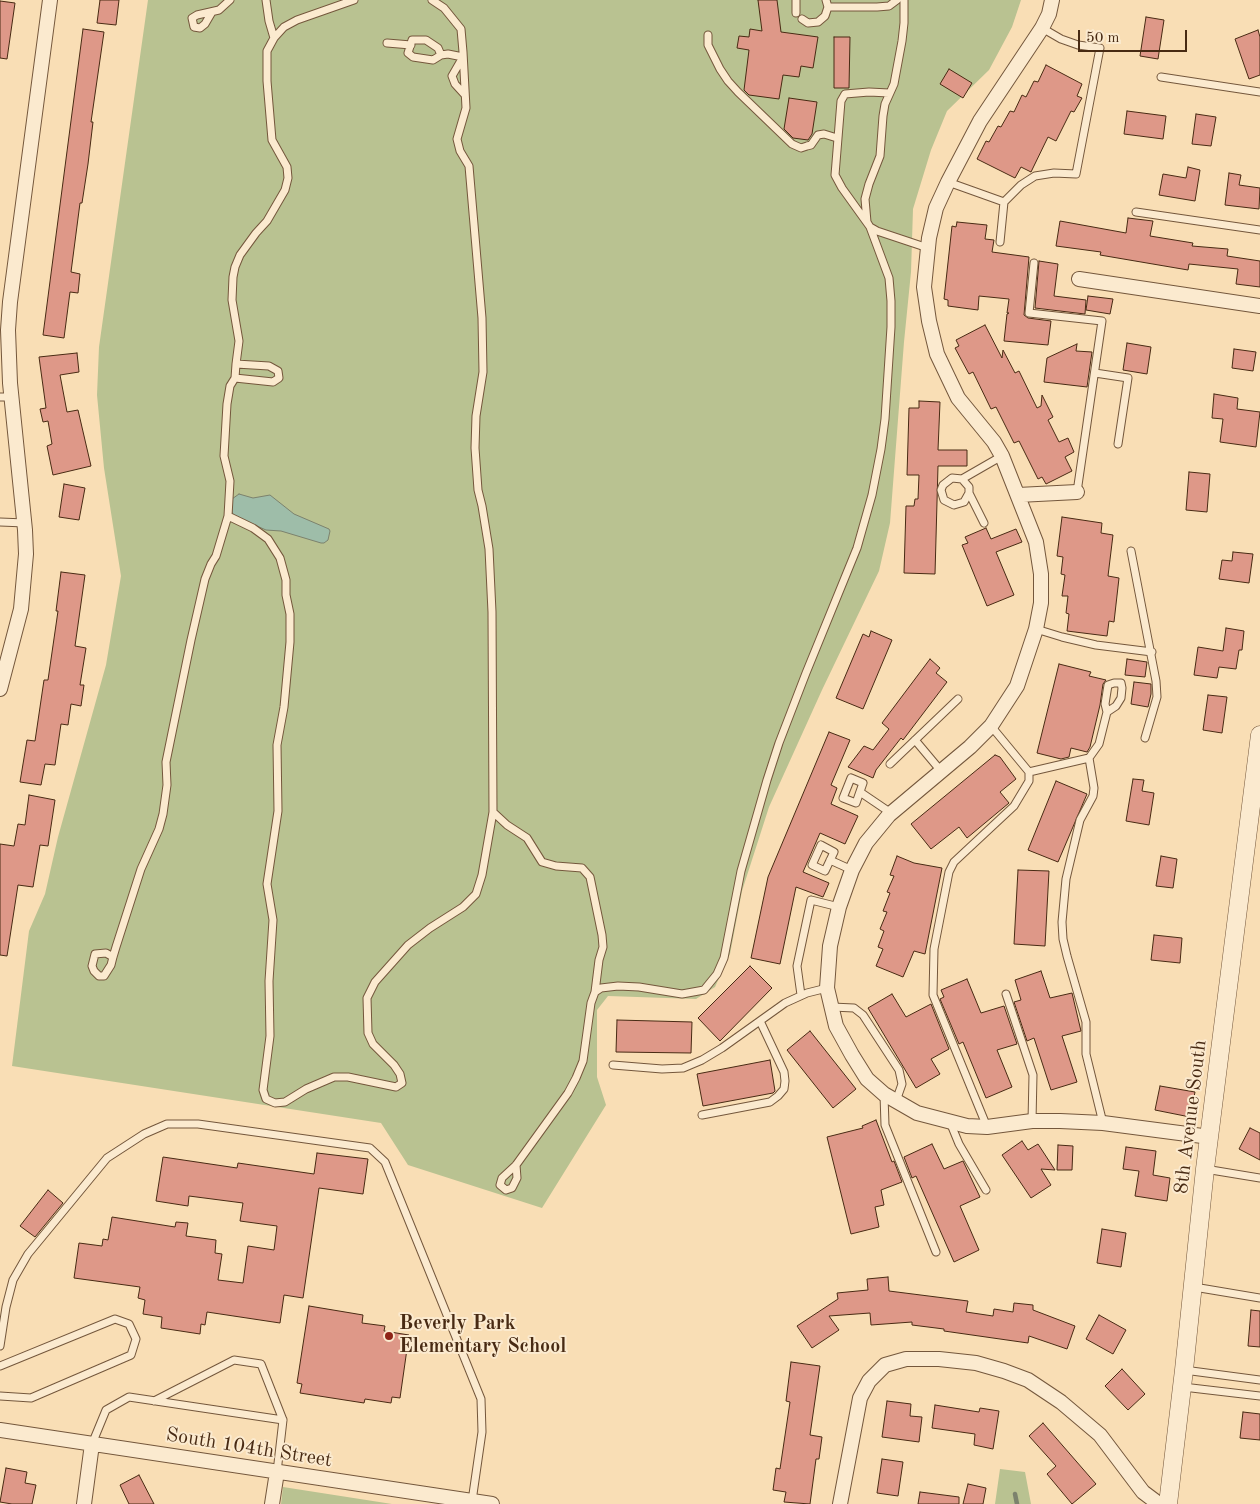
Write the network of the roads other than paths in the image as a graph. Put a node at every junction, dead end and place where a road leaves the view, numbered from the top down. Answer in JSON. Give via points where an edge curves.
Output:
{"nodes":[{"id":1,"x":50,"y":0,"type":"edge"},
{"id":2,"x":230,"y":0,"type":"edge"},
{"id":3,"x":266,"y":0,"type":"edge"},
{"id":4,"x":354,"y":0,"type":"edge"},
{"id":5,"x":432,"y":0,"type":"edge"},
{"id":6,"x":796,"y":0,"type":"edge"},
{"id":7,"x":897,"y":0,"type":"edge"},
{"id":8,"x":904,"y":0,"type":"edge"},
{"id":9,"x":1052,"y":0,"type":"edge"},
{"id":10,"x":827,"y":3,"type":"edge"},
{"id":11,"x":212,"y":12,"type":"dead end"},
{"id":12,"x":796,"y":13,"type":"dead end"},
{"id":13,"x":802,"y":19,"type":"dead end"},
{"id":14,"x":1042,"y":28,"type":"junction"},
{"id":15,"x":708,"y":35,"type":"dead end"},
{"id":16,"x":274,"y":38,"type":"junction"},
{"id":17,"x":387,"y":43,"type":"dead end"},
{"id":18,"x":411,"y":46,"type":"junction"},
{"id":19,"x":441,"y":55,"type":"junction"},
{"id":20,"x":463,"y":57,"type":"junction"},
{"id":21,"x":1161,"y":77,"type":"dead end"},
{"id":22,"x":1260,"y":92,"type":"edge"},
{"id":23,"x":889,"y":93,"type":"junction"},
{"id":24,"x":465,"y":96,"type":"junction"},
{"id":25,"x":837,"y":138,"type":"junction"},
{"id":26,"x":948,"y":182,"type":"junction"},
{"id":27,"x":1004,"y":202,"type":"junction"},
{"id":28,"x":1136,"y":212,"type":"dead end"},
{"id":29,"x":870,"y":228,"type":"junction"},
{"id":30,"x":1260,"y":230,"type":"edge"},
{"id":31,"x":1000,"y":242,"type":"dead end"},
{"id":32,"x":928,"y":248,"type":"junction"},
{"id":33,"x":1034,"y":262,"type":"dead end"},
{"id":34,"x":1079,"y":279,"type":"dead end"},
{"id":35,"x":1260,"y":306,"type":"edge"},
{"id":36,"x":236,"y":364,"type":"junction"},
{"id":37,"x":1094,"y":373,"type":"junction"},
{"id":38,"x":235,"y":378,"type":"junction"},
{"id":39,"x":6,"y":397,"type":"edge"},
{"id":40,"x":1118,"y":444,"type":"dead end"},
{"id":41,"x":1002,"y":456,"type":"junction"},
{"id":42,"x":962,"y":479,"type":"junction"},
{"id":43,"x":1077,"y":492,"type":"joint"},
{"id":44,"x":969,"y":493,"type":"junction"},
{"id":45,"x":1018,"y":495,"type":"junction"},
{"id":46,"x":228,"y":516,"type":"junction"},
{"id":47,"x":0,"y":522,"type":"edge"},
{"id":48,"x":25,"y":523,"type":"junction"},
{"id":49,"x":984,"y":523,"type":"dead end"},
{"id":50,"x":1131,"y":550,"type":"dead end"},
{"id":51,"x":1036,"y":629,"type":"junction"},
{"id":52,"x":1152,"y":652,"type":"junction"},
{"id":53,"x":0,"y":689,"type":"edge"},
{"id":54,"x":958,"y":699,"type":"dead end"},
{"id":55,"x":1107,"y":712,"type":"dead end"},
{"id":56,"x":991,"y":726,"type":"junction"},
{"id":57,"x":1260,"y":735,"type":"edge"},
{"id":58,"x":1145,"y":738,"type":"dead end"},
{"id":59,"x":915,"y":740,"type":"junction"},
{"id":60,"x":1089,"y":758,"type":"junction"},
{"id":61,"x":890,"y":764,"type":"dead end"},
{"id":62,"x":941,"y":771,"type":"junction"},
{"id":63,"x":1029,"y":772,"type":"junction"},
{"id":64,"x":860,"y":792,"type":"dead end"},
{"id":65,"x":493,"y":812,"type":"junction"},
{"id":66,"x":891,"y":813,"type":"junction"},
{"id":67,"x":830,"y":860,"type":"dead end"},
{"id":68,"x":852,"y":870,"type":"junction"},
{"id":69,"x":839,"y":907,"type":"junction"},
{"id":70,"x":113,"y":957,"type":"dead end"},
{"id":71,"x":827,"y":988,"type":"junction"},
{"id":72,"x":595,"y":992,"type":"junction"},
{"id":73,"x":1006,"y":994,"type":"dead end"},
{"id":74,"x":801,"y":996,"type":"junction"},
{"id":75,"x":832,"y":1007,"type":"junction"},
{"id":76,"x":760,"y":1020,"type":"junction"},
{"id":77,"x":613,"y":1065,"type":"dead end"},
{"id":78,"x":884,"y":1094,"type":"junction"},
{"id":79,"x":896,"y":1101,"type":"junction"},
{"id":80,"x":702,"y":1115,"type":"dead end"},
{"id":81,"x":1032,"y":1121,"type":"junction"},
{"id":82,"x":950,"y":1122,"type":"junction"},
{"id":83,"x":1103,"y":1123,"type":"junction"},
{"id":84,"x":986,"y":1127,"type":"junction"},
{"id":85,"x":1210,"y":1137,"type":"junction"},
{"id":86,"x":516,"y":1165,"type":"dead end"},
{"id":87,"x":1205,"y":1169,"type":"junction"},
{"id":88,"x":1260,"y":1178,"type":"edge"},
{"id":89,"x":986,"y":1190,"type":"dead end"},
{"id":90,"x":936,"y":1252,"type":"dead end"},
{"id":91,"x":1193,"y":1287,"type":"junction"},
{"id":92,"x":1260,"y":1298,"type":"edge"},
{"id":93,"x":0,"y":1346,"type":"edge"},
{"id":94,"x":0,"y":1366,"type":"edge"},
{"id":95,"x":1183,"y":1379,"type":"junction"},
{"id":96,"x":1260,"y":1380,"type":"edge"},
{"id":97,"x":0,"y":1396,"type":"edge"},
{"id":98,"x":1260,"y":1396,"type":"edge"},
{"id":99,"x":153,"y":1401,"type":"junction"},
{"id":100,"x":283,"y":1420,"type":"junction"},
{"id":101,"x":0,"y":1430,"type":"edge"},
{"id":102,"x":92,"y":1444,"type":"junction"},
{"id":103,"x":277,"y":1472,"type":"junction"},
{"id":104,"x":472,"y":1501,"type":"junction"},
{"id":105,"x":84,"y":1504,"type":"edge"},
{"id":106,"x":272,"y":1504,"type":"edge"},
{"id":107,"x":492,"y":1504,"type":"edge"},
{"id":108,"x":840,"y":1504,"type":"edge"},
{"id":109,"x":1159,"y":1504,"type":"edge"},
{"id":110,"x":1168,"y":1504,"type":"edge"}],
"edges":[{"from":1,"to":39,"type":"street","via":[[11,294]]},
{"from":2,"to":11,"type":"lane"},
{"from":3,"to":16,"type":"lane"},
{"from":4,"to":16,"type":"lane","via":[[298,20],[284,27]]},
{"from":5,"to":20,"type":"lane","via":[[444,8],[461,29]]},
{"from":6,"to":12,"type":"lane"},
{"from":7,"to":10,"type":"lane","via":[[889,6],[877,7]]},
{"from":8,"to":23,"type":"lane","via":[[897,73]]},
{"from":9,"to":14,"type":"street"},
{"from":10,"to":13,"type":"lane","via":[[825,16],[818,22],[808,23]]},
{"from":14,"to":26,"type":"street","via":[[980,121]]},
{"from":14,"to":27,"type":"lane","via":[[1078,45],[1100,48],[1076,174],[1035,176]]},
{"from":15,"to":25,"type":"lane","via":[[708,45],[728,80],[792,144],[801,148],[824,134]]},
{"from":16,"to":36,"type":"lane","via":[[267,51],[266,81],[272,140],[288,167],[288,178],[285,190],[267,221],[235,266],[232,300],[239,341]]},
{"from":17,"to":18,"type":"lane"},
{"from":18,"to":19,"type":"lane","via":[[412,40],[426,40],[438,48]]},
{"from":18,"to":19,"type":"lane","via":[[408,53],[413,57],[433,60]]},
{"from":19,"to":20,"type":"lane"},
{"from":20,"to":24,"type":"lane"},
{"from":20,"to":24,"type":"lane","via":[[452,76]]},
{"from":21,"to":22,"type":"lane"},
{"from":23,"to":25,"type":"lane","via":[[844,94]]},
{"from":23,"to":29,"type":"lane","via":[[883,116],[880,156],[865,199]]},
{"from":24,"to":65,"type":"lane","via":[[466,108],[457,139],[469,166],[482,318],[483,372],[476,416],[476,455],[478,490],[489,550]]},
{"from":25,"to":29,"type":"lane","via":[[834,175]]},
{"from":26,"to":27,"type":"lane"},
{"from":26,"to":32,"type":"street","via":[[936,208]]},
{"from":27,"to":31,"type":"lane"},
{"from":28,"to":30,"type":"lane"},
{"from":29,"to":32,"type":"lane"},
{"from":29,"to":72,"type":"lane","via":[[889,278],[892,301],[885,419],[876,476],[857,548],[767,780],[741,872],[724,958],[717,974],[704,990],[682,994],[618,986]]},
{"from":32,"to":41,"type":"street","via":[[924,287],[937,354],[958,398]]},
{"from":33,"to":37,"type":"lane","via":[[1029,313],[1102,321]]},
{"from":34,"to":35,"type":"street"},
{"from":36,"to":38,"type":"lane"},
{"from":36,"to":38,"type":"lane","via":[[269,366],[278,371],[279,378],[273,382]]},
{"from":37,"to":40,"type":"lane","via":[[1128,378]]},
{"from":37,"to":43,"type":"lane"},
{"from":38,"to":46,"type":"lane","via":[[230,386],[225,426],[224,456],[230,481]]},
{"from":39,"to":48,"type":"street"},
{"from":41,"to":42,"type":"lane"},
{"from":41,"to":45,"type":"street"},
{"from":42,"to":44,"type":"lane","via":[[967,483]]},
{"from":42,"to":44,"type":"lane","via":[[947,480],[943,484],[942,495],[948,504],[959,505]]},
{"from":43,"to":45,"type":"street"},
{"from":44,"to":49,"type":"lane"},
{"from":45,"to":51,"type":"street","via":[[1036,542],[1041,574],[1041,603]]},
{"from":46,"to":65,"type":"lane","via":[[268,539],[280,558],[290,614],[284,707],[277,745],[278,810],[267,884],[273,920],[270,1036],[262,1090],[266,1099],[285,1102],[334,1077],[396,1087],[402,1083],[394,1065],[373,1044],[368,1033],[367,998],[375,982],[408,945],[463,907],[476,894]]},
{"from":46,"to":70,"type":"lane","via":[[205,580],[191,640],[166,762],[163,814],[141,868]]},
{"from":47,"to":48,"type":"lane"},
{"from":48,"to":53,"type":"street","via":[[26,554],[20,609]]},
{"from":50,"to":52,"type":"lane"},
{"from":51,"to":52,"type":"lane","via":[[1096,645]]},
{"from":51,"to":56,"type":"street","via":[[1017,686]]},
{"from":52,"to":58,"type":"lane","via":[[1157,697]]},
{"from":54,"to":59,"type":"lane"},
{"from":55,"to":60,"type":"lane","via":[[1099,744]]},
{"from":56,"to":62,"type":"street"},
{"from":56,"to":63,"type":"lane"},
{"from":57,"to":85,"type":"street","name":"8th Avenue South"},
{"from":59,"to":61,"type":"lane"},
{"from":59,"to":62,"type":"lane"},
{"from":60,"to":63,"type":"lane"},
{"from":60,"to":83,"type":"lane","via":[[1093,796],[1080,820],[1066,879],[1062,922],[1067,956],[1086,1022],[1086,1054]]},
{"from":62,"to":66,"type":"street"},
{"from":63,"to":84,"type":"lane","via":[[1029,781],[1014,806],[954,862],[949,872],[934,949],[933,995]]},
{"from":64,"to":66,"type":"lane"},
{"from":65,"to":72,"type":"lane","via":[[527,838],[542,862],[582,868],[590,877],[603,947],[598,960]]},
{"from":66,"to":68,"type":"street","via":[[866,843]]},
{"from":67,"to":68,"type":"lane"},
{"from":68,"to":69,"type":"street"},
{"from":69,"to":71,"type":"street","via":[[830,946]]},
{"from":69,"to":74,"type":"lane","via":[[811,900],[797,966]]},
{"from":71,"to":74,"type":"lane"},
{"from":71,"to":75,"type":"street"},
{"from":72,"to":86,"type":"lane","via":[[583,1061],[576,1078]]},
{"from":73,"to":81,"type":"lane","via":[[1033,1075]]},
{"from":74,"to":76,"type":"lane","via":[[785,1002]]},
{"from":75,"to":78,"type":"street","via":[[836,1026],[852,1055],[867,1079]]},
{"from":75,"to":79,"type":"lane","via":[[854,1008],[863,1016],[899,1070],[902,1084]]},
{"from":76,"to":77,"type":"lane","via":[[702,1060],[683,1068]]},
{"from":76,"to":80,"type":"lane","via":[[784,1072],[784,1089],[770,1102]]},
{"from":78,"to":79,"type":"street"},
{"from":78,"to":90,"type":"lane","via":[[885,1125]]},
{"from":79,"to":82,"type":"street","via":[[917,1113]]},
{"from":81,"to":83,"type":"street"},
{"from":81,"to":84,"type":"street"},
{"from":82,"to":84,"type":"street"},
{"from":82,"to":89,"type":"lane"},
{"from":83,"to":85,"type":"street"},
{"from":85,"to":87,"type":"street","name":"8th Avenue South"},
{"from":87,"to":88,"type":"lane"},
{"from":87,"to":91,"type":"street","name":"8th Avenue South"},
{"from":91,"to":92,"type":"lane"},
{"from":91,"to":95,"type":"street","name":"8th Avenue South"},
{"from":93,"to":104,"type":"lane","via":[[13,1280],[28,1254],[107,1158],[144,1134],[167,1124],[198,1124],[370,1148],[385,1162],[481,1399],[482,1432]]},
{"from":94,"to":97,"type":"lane","via":[[115,1319],[129,1324],[136,1339],[131,1355],[31,1398]]},
{"from":95,"to":96,"type":"lane"},
{"from":95,"to":98,"type":"lane"},
{"from":95,"to":110,"type":"street","name":"8th Avenue South"},
{"from":99,"to":100,"type":"lane"},
{"from":99,"to":100,"type":"lane","via":[[234,1360],[261,1364]]},
{"from":99,"to":102,"type":"lane","via":[[128,1397],[106,1410]]},
{"from":100,"to":103,"type":"lane"},
{"from":101,"to":102,"type":"street","name":"South 104th Street"},
{"from":102,"to":103,"type":"street","name":"South 104th Street"},
{"from":102,"to":105,"type":"street"},
{"from":103,"to":104,"type":"street","name":"South 104th Street"},
{"from":103,"to":106,"type":"street"},
{"from":104,"to":107,"type":"street","name":"South 104th Street"},
{"from":108,"to":109,"type":"street","via":[[860,1398],[869,1381],[886,1365],[906,1359],[976,1363],[1028,1380],[1061,1402],[1100,1435],[1143,1492]]}]}
